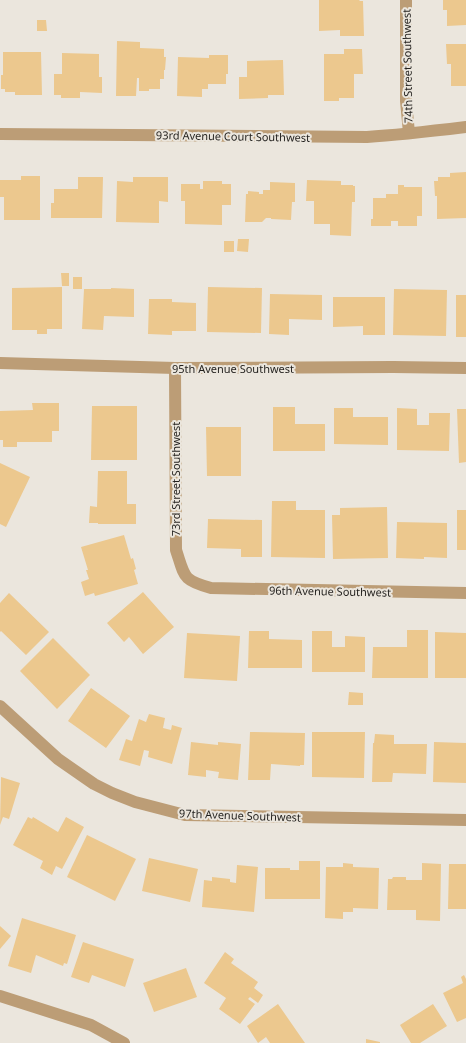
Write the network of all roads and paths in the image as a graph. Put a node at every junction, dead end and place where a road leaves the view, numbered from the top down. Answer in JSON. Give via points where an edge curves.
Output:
{"nodes":[{"id":1,"x":406,"y":0,"type":"edge"},
{"id":2,"x":466,"y":127,"type":"edge"},
{"id":3,"x":409,"y":133,"type":"junction"},
{"id":4,"x":0,"y":134,"type":"edge"},
{"id":5,"x":0,"y":363,"type":"edge"},
{"id":6,"x":175,"y":368,"type":"junction"},
{"id":7,"x":466,"y":368,"type":"edge"},
{"id":8,"x":194,"y":584,"type":"joint"},
{"id":9,"x":466,"y":593,"type":"edge"},
{"id":10,"x":0,"y":706,"type":"edge"},
{"id":11,"x":466,"y":820,"type":"edge"},
{"id":12,"x":0,"y":996,"type":"edge"},
{"id":13,"x":124,"y":1043,"type":"edge"}],
"edges":[{"from":1,"to":3,"type":"street","name":"74th Street Southwest","via":[[406,100]]},
{"from":2,"to":3,"type":"street","name":"93rd Avenue Court Southwest"},
{"from":3,"to":4,"type":"street","name":"93rd Avenue Court Southwest","via":[[367,137]]},
{"from":5,"to":6,"type":"street","name":"95th Avenue Southwest"},
{"from":6,"to":7,"type":"street","name":"95th Avenue Southwest"},
{"from":6,"to":8,"type":"street","name":"73rd Street Southwest","via":[[176,550],[183,571]]},
{"from":8,"to":9,"type":"street","name":"96th Avenue Southwest","via":[[211,588]]},
{"from":10,"to":11,"type":"street","name":"97th Avenue Southwest","via":[[58,759],[94,784],[135,802],[185,815]]},
{"from":12,"to":13,"type":"street","via":[[91,1025]]}]}
